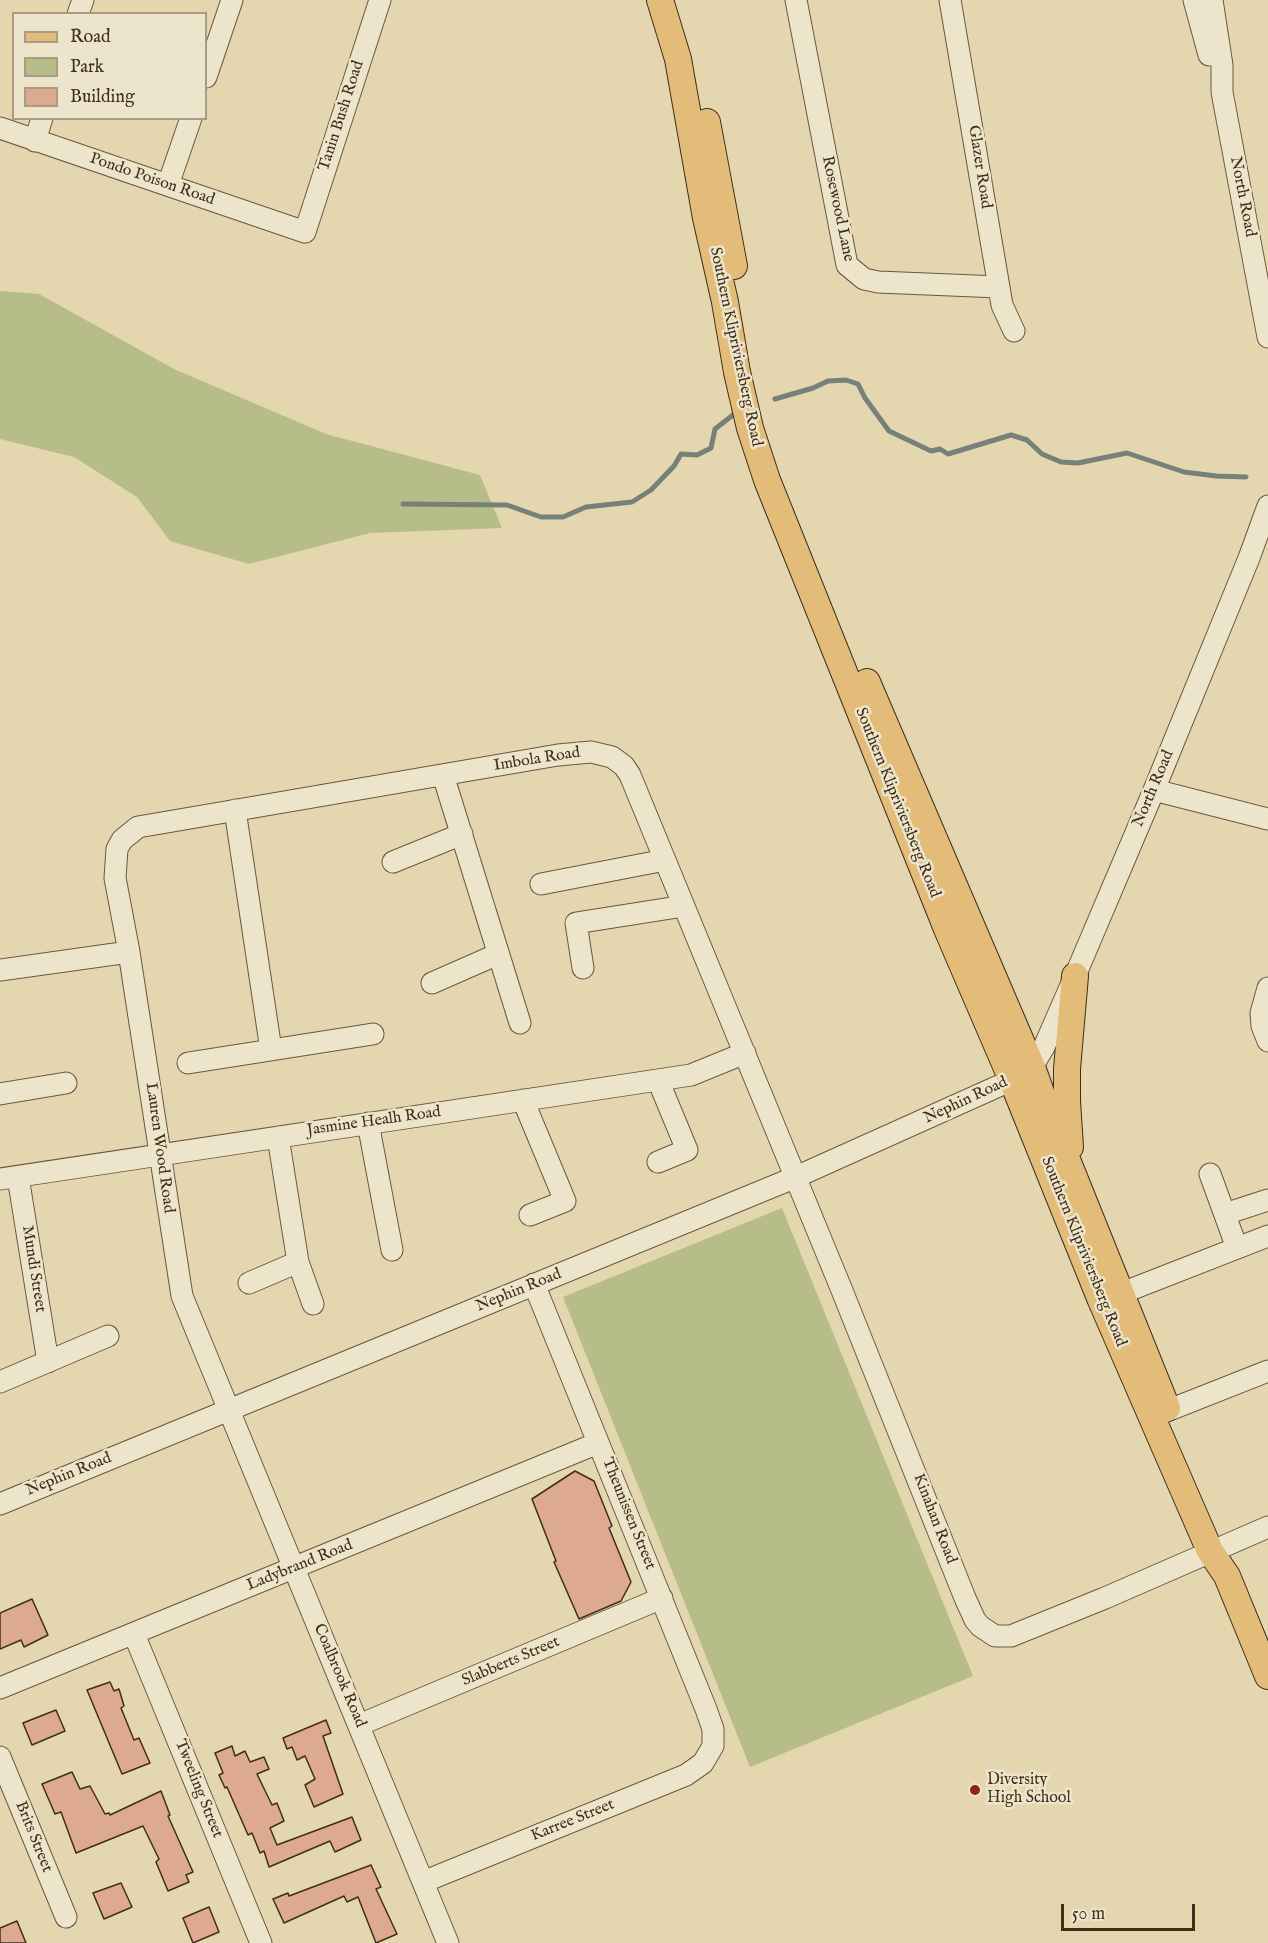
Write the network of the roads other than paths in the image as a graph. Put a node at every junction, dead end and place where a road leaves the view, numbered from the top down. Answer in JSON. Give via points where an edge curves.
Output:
{"nodes":[{"id":1,"x":232,"y":0,"type":"edge"},
{"id":2,"x":380,"y":0,"type":"edge"},
{"id":3,"x":660,"y":0,"type":"edge"},
{"id":4,"x":678,"y":0,"type":"edge"},
{"id":5,"x":796,"y":0,"type":"edge"},
{"id":6,"x":950,"y":0,"type":"edge"},
{"id":7,"x":1194,"y":0,"type":"edge"},
{"id":8,"x":1212,"y":0,"type":"edge"},
{"id":9,"x":207,"y":74,"type":"edge"},
{"id":10,"x":1222,"y":92,"type":"junction"},
{"id":11,"x":41,"y":120,"type":"edge"},
{"id":12,"x":190,"y":120,"type":"edge"},
{"id":13,"x":0,"y":128,"type":"edge"},
{"id":14,"x":35,"y":141,"type":"junction"},
{"id":15,"x":168,"y":184,"type":"junction"},
{"id":16,"x":304,"y":232,"type":"joint"},
{"id":17,"x":999,"y":288,"type":"junction"},
{"id":18,"x":1014,"y":331,"type":"dead end"},
{"id":19,"x":1268,"y":337,"type":"edge"},
{"id":20,"x":1268,"y":507,"type":"edge"},
{"id":21,"x":443,"y":775,"type":"junction"},
{"id":22,"x":1154,"y":790,"type":"junction"},
{"id":23,"x":908,"y":803,"type":"junction"},
{"id":24,"x":235,"y":810,"type":"junction"},
{"id":25,"x":1268,"y":819,"type":"edge"},
{"id":26,"x":462,"y":834,"type":"junction"},
{"id":27,"x":665,"y":860,"type":"junction"},
{"id":28,"x":393,"y":862,"type":"dead end"},
{"id":29,"x":115,"y":878,"type":"joint"},
{"id":30,"x":541,"y":884,"type":"dead end"},
{"id":31,"x":684,"y":906,"type":"junction"},
{"id":32,"x":129,"y":952,"type":"junction"},
{"id":33,"x":498,"y":954,"type":"junction"},
{"id":34,"x":583,"y":968,"type":"dead end"},
{"id":35,"x":0,"y":970,"type":"edge"},
{"id":36,"x":1075,"y":976,"type":"junction"},
{"id":37,"x":432,"y":983,"type":"dead end"},
{"id":38,"x":1268,"y":988,"type":"edge"},
{"id":39,"x":519,"y":1023,"type":"dead end"},
{"id":40,"x":373,"y":1034,"type":"dead end"},
{"id":41,"x":1268,"y":1041,"type":"edge"},
{"id":42,"x":271,"y":1050,"type":"junction"},
{"id":43,"x":745,"y":1053,"type":"junction"},
{"id":44,"x":188,"y":1063,"type":"dead end"},
{"id":45,"x":1022,"y":1073,"type":"junction"},
{"id":46,"x":658,"y":1080,"type":"junction"},
{"id":47,"x":66,"y":1083,"type":"dead end"},
{"id":48,"x":0,"y":1094,"type":"edge"},
{"id":49,"x":523,"y":1100,"type":"junction"},
{"id":50,"x":368,"y":1123,"type":"junction"},
{"id":51,"x":278,"y":1137,"type":"junction"},
{"id":52,"x":161,"y":1154,"type":"junction"},
{"id":53,"x":658,"y":1162,"type":"dead end"},
{"id":54,"x":1210,"y":1174,"type":"dead end"},
{"id":55,"x":796,"y":1177,"type":"junction"},
{"id":56,"x":9,"y":1178,"type":"edge"},
{"id":57,"x":1078,"y":1183,"type":"junction"},
{"id":58,"x":1268,"y":1200,"type":"edge"},
{"id":59,"x":1225,"y":1214,"type":"junction"},
{"id":60,"x":530,"y":1215,"type":"dead end"},
{"id":61,"x":1268,"y":1236,"type":"edge"},
{"id":62,"x":1238,"y":1248,"type":"junction"},
{"id":63,"x":392,"y":1250,"type":"dead end"},
{"id":64,"x":298,"y":1262,"type":"junction"},
{"id":65,"x":249,"y":1283,"type":"dead end"},
{"id":66,"x":534,"y":1284,"type":"junction"},
{"id":67,"x":1122,"y":1293,"type":"junction"},
{"id":68,"x":313,"y":1304,"type":"dead end"},
{"id":69,"x":108,"y":1336,"type":"dead end"},
{"id":70,"x":48,"y":1362,"type":"junction"},
{"id":71,"x":1268,"y":1371,"type":"edge"},
{"id":72,"x":0,"y":1382,"type":"edge"},
{"id":73,"x":229,"y":1410,"type":"junction"},
{"id":74,"x":1160,"y":1414,"type":"junction"},
{"id":75,"x":598,"y":1443,"type":"junction"},
{"id":76,"x":0,"y":1504,"type":"edge"},
{"id":77,"x":1268,"y":1527,"type":"edge"},
{"id":78,"x":1218,"y":1548,"type":"junction"},
{"id":79,"x":293,"y":1569,"type":"junction"},
{"id":80,"x":662,"y":1598,"type":"junction"},
{"id":81,"x":134,"y":1635,"type":"junction"},
{"id":82,"x":1268,"y":1676,"type":"edge"},
{"id":83,"x":0,"y":1688,"type":"edge"},
{"id":84,"x":359,"y":1725,"type":"junction"},
{"id":85,"x":713,"y":1746,"type":"joint"},
{"id":86,"x":0,"y":1757,"type":"edge"},
{"id":87,"x":423,"y":1882,"type":"junction"},
{"id":88,"x":66,"y":1917,"type":"dead end"},
{"id":89,"x":261,"y":1943,"type":"edge"},
{"id":90,"x":448,"y":1943,"type":"edge"}],
"edges":[{"from":1,"to":9,"type":"street"},
{"from":2,"to":16,"type":"street","name":"Tanin Bush Road"},
{"from":3,"to":23,"type":"main road","name":"Southern Klipriviersberg Road","via":[[678,59],[750,428],[767,480]]},
{"from":4,"to":23,"type":"main road","name":"Southern Klipriviersberg Road","via":[[699,78],[757,393],[771,449]]},
{"from":5,"to":17,"type":"street","name":"Rosewood Lane","via":[[847,265],[864,279],[878,282]]},
{"from":6,"to":17,"type":"street","name":"Glazer Road"},
{"from":7,"to":10,"type":"street","name":"North Road"},
{"from":8,"to":10,"type":"street","name":"North Road"},
{"from":10,"to":19,"type":"street","name":"North Road"},
{"from":11,"to":14,"type":"street"},
{"from":12,"to":15,"type":"street"},
{"from":13,"to":14,"type":"street","name":"Pondo Poison Road"},
{"from":14,"to":15,"type":"street","name":"Pondo Poison Road"},
{"from":15,"to":16,"type":"street","name":"Pondo Poison Road"},
{"from":17,"to":18,"type":"street","name":"Glazer Road"},
{"from":20,"to":22,"type":"street","name":"North Road"},
{"from":21,"to":24,"type":"street","name":"Imbola Road"},
{"from":21,"to":26,"type":"street"},
{"from":21,"to":27,"type":"street","name":"Imbola Road","via":[[558,755],[591,752],[612,757],[628,770]]},
{"from":22,"to":25,"type":"street"},
{"from":22,"to":36,"type":"street","name":"North Road"},
{"from":23,"to":45,"type":"main road","name":"Southern Klipriviersberg Road"},
{"from":24,"to":29,"type":"street","name":"Imbola Road","via":[[138,827],[117,849]]},
{"from":24,"to":42,"type":"street"},
{"from":26,"to":28,"type":"street"},
{"from":26,"to":33,"type":"street"},
{"from":27,"to":30,"type":"street"},
{"from":27,"to":31,"type":"street","name":"Imbola Road"},
{"from":29,"to":32,"type":"street","name":"Lauren Wood Road"},
{"from":31,"to":34,"type":"street","via":[[576,923]]},
{"from":31,"to":43,"type":"street","name":"Imbola Road"},
{"from":32,"to":35,"type":"street"},
{"from":32,"to":52,"type":"street","name":"Lauren Wood Road"},
{"from":33,"to":37,"type":"street"},
{"from":33,"to":39,"type":"street"},
{"from":36,"to":45,"type":"street","name":"North Road","via":[[1044,1047]]},
{"from":36,"to":57,"type":"main road","via":[[1067,1101]]},
{"from":38,"to":41,"type":"street","via":[[1261,1013]]},
{"from":40,"to":42,"type":"street"},
{"from":42,"to":44,"type":"street"},
{"from":43,"to":46,"type":"street","name":"Jasmine Healh Road","via":[[691,1075]]},
{"from":43,"to":55,"type":"street","name":"Imbola Road"},
{"from":45,"to":55,"type":"street","name":"Nephin Road"},
{"from":45,"to":57,"type":"main road","name":"Southern Klipriviersberg Road","via":[[1049,1115]]},
{"from":45,"to":74,"type":"main road","name":"Southern Klipriviersberg Road","via":[[1100,1298]]},
{"from":46,"to":49,"type":"street","name":"Jasmine Healh Road"},
{"from":46,"to":53,"type":"street","via":[[687,1150]]},
{"from":47,"to":48,"type":"street"},
{"from":49,"to":50,"type":"street","name":"Jasmine Healh Road"},
{"from":49,"to":60,"type":"street","via":[[565,1201]]},
{"from":50,"to":51,"type":"street","name":"Jasmine Healh Road"},
{"from":50,"to":63,"type":"street"},
{"from":51,"to":52,"type":"street","name":"Jasmine Healh Road"},
{"from":51,"to":64,"type":"street"},
{"from":52,"to":56,"type":"street","name":"Jasmine Healh Road"},
{"from":52,"to":73,"type":"street","name":"Lauren Wood Road","via":[[182,1296]]},
{"from":54,"to":59,"type":"street"},
{"from":55,"to":66,"type":"street","name":"Nephin Road"},
{"from":55,"to":78,"type":"street","name":"Kinahan Road","via":[[965,1598],[980,1626],[995,1636],[1011,1636]]},
{"from":56,"to":70,"type":"street","name":"Mundi Street"},
{"from":57,"to":67,"type":"main road","name":"Southern Klipriviersberg Road"},
{"from":58,"to":59,"type":"street"},
{"from":59,"to":62,"type":"street"},
{"from":61,"to":62,"type":"street"},
{"from":62,"to":67,"type":"street"},
{"from":64,"to":65,"type":"street"},
{"from":64,"to":68,"type":"street"},
{"from":66,"to":73,"type":"street","name":"Nephin Road"},
{"from":66,"to":75,"type":"street","name":"Theunissen Street"},
{"from":67,"to":74,"type":"main road","name":"Southern Klipriviersberg Road"},
{"from":69,"to":70,"type":"street"},
{"from":70,"to":72,"type":"street"},
{"from":71,"to":74,"type":"street"},
{"from":73,"to":76,"type":"street","name":"Nephin Road"},
{"from":73,"to":79,"type":"street","name":"Coalbrook Road"},
{"from":74,"to":78,"type":"main road","name":"Southern Klipriviersberg Road"},
{"from":75,"to":79,"type":"street","name":"Ladybrand Road"},
{"from":75,"to":80,"type":"street","name":"Theunissen Street"},
{"from":77,"to":78,"type":"street","name":"Kinahan Road"},
{"from":78,"to":82,"type":"main road","name":"Southern Klipriviersberg Road"},
{"from":79,"to":81,"type":"street","name":"Ladybrand Road"},
{"from":79,"to":84,"type":"street","name":"Coalbrook Road"},
{"from":80,"to":84,"type":"street","name":"Slabberts Street"},
{"from":80,"to":85,"type":"street","name":"Theunissen Street","via":[[713,1729]]},
{"from":81,"to":83,"type":"street","name":"Ladybrand Road"},
{"from":81,"to":89,"type":"street","name":"Tweeling Street"},
{"from":84,"to":87,"type":"street","name":"Coalbrook Road"},
{"from":85,"to":87,"type":"street","name":"Karree Street","via":[[703,1763],[686,1775]]},
{"from":86,"to":88,"type":"street","name":"Brits Street"},
{"from":87,"to":90,"type":"street","name":"Coalbrook Road"}]}
